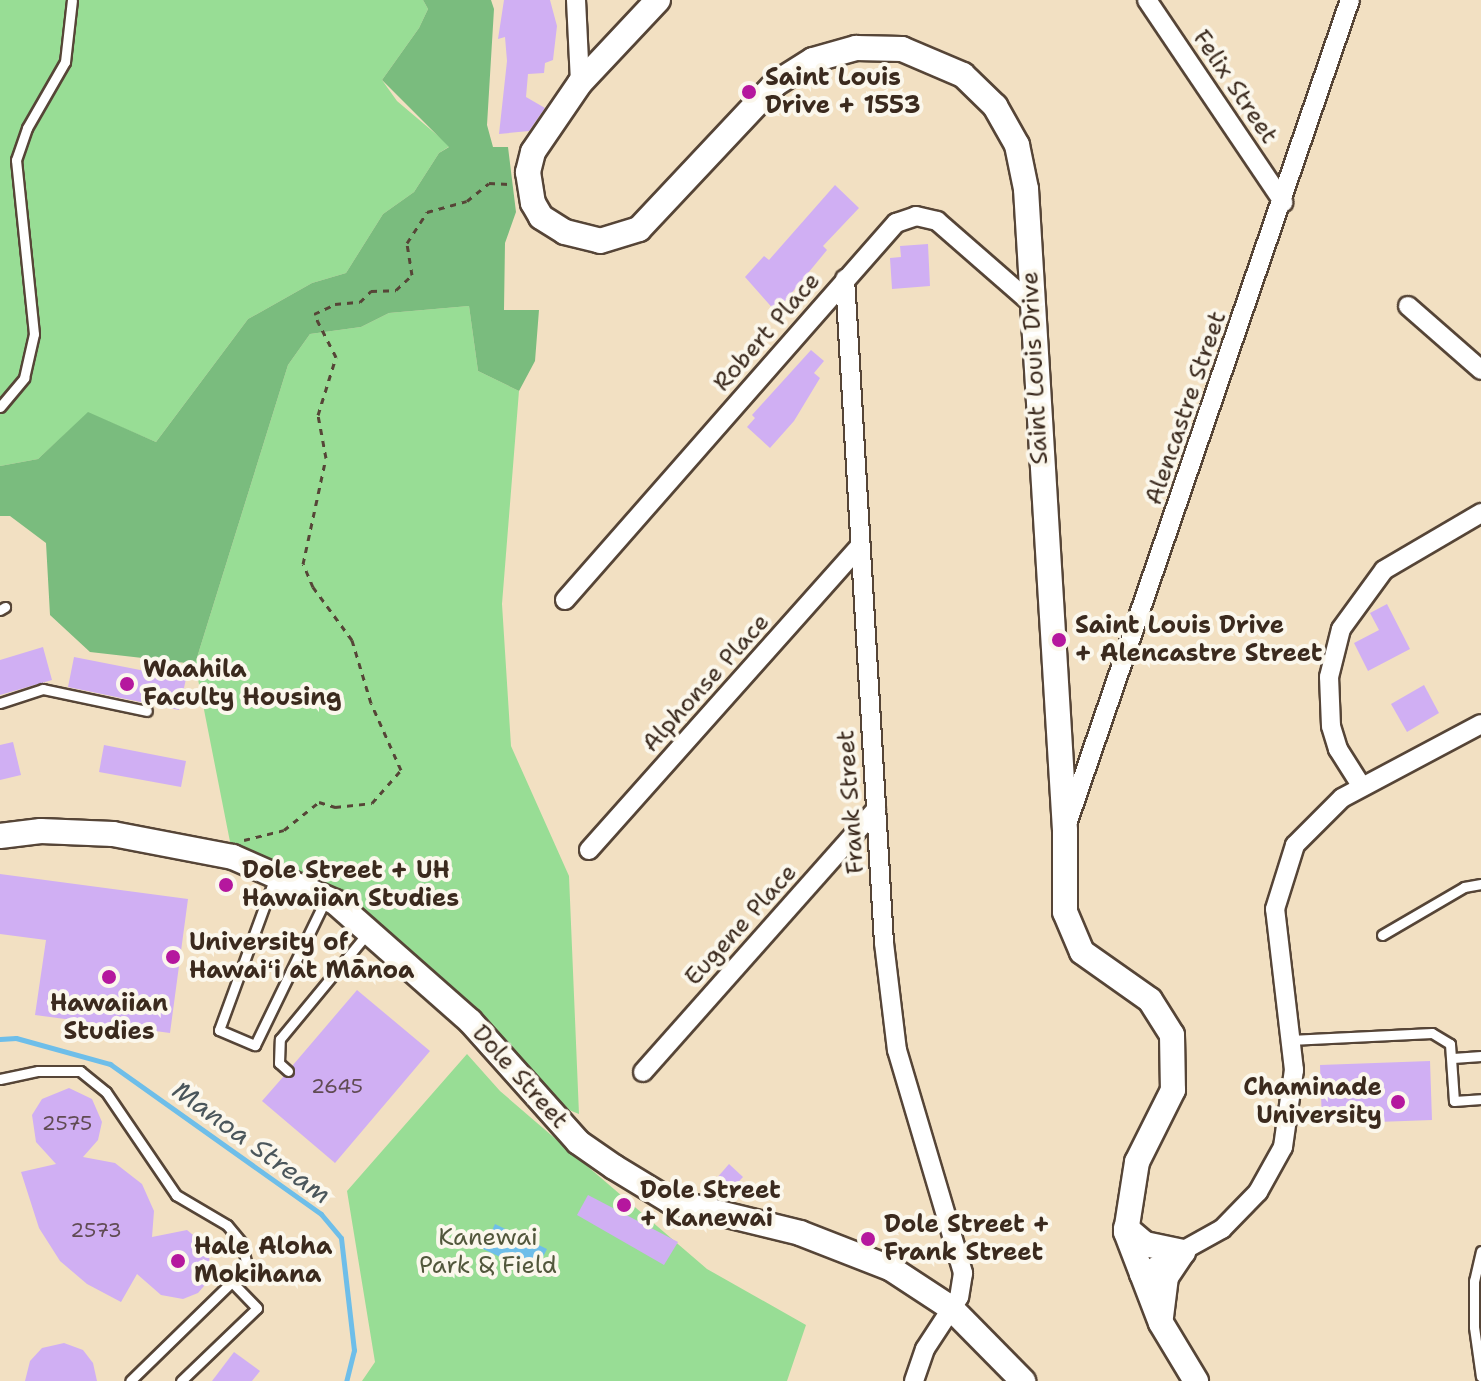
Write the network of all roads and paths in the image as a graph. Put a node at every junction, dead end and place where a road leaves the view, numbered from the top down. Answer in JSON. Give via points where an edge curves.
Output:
{"nodes":[{"id":1,"x":72,"y":0,"type":"edge"},
{"id":2,"x":576,"y":0,"type":"edge"},
{"id":3,"x":658,"y":0,"type":"edge"},
{"id":4,"x":1147,"y":0,"type":"edge"},
{"id":5,"x":1350,"y":0,"type":"edge"},
{"id":6,"x":580,"y":83,"type":"junction"},
{"id":7,"x":529,"y":185,"type":"junction"},
{"id":8,"x":1283,"y":202,"type":"junction"},
{"id":9,"x":845,"y":279,"type":"junction"},
{"id":10,"x":1031,"y":303,"type":"junction"},
{"id":11,"x":1408,"y":306,"type":"dead end"},
{"id":12,"x":1481,"y":370,"type":"edge"},
{"id":13,"x":0,"y":407,"type":"edge"},
{"id":14,"x":1481,"y":513,"type":"edge"},
{"id":15,"x":859,"y":547,"type":"junction"},
{"id":16,"x":565,"y":600,"type":"dead end"},
{"id":17,"x":0,"y":703,"type":"edge"},
{"id":18,"x":147,"y":711,"type":"dead end"},
{"id":19,"x":1481,"y":724,"type":"edge"},
{"id":20,"x":1362,"y":787,"type":"junction"},
{"id":21,"x":876,"y":810,"type":"junction"},
{"id":22,"x":1065,"y":831,"type":"junction"},
{"id":23,"x":0,"y":836,"type":"edge"},
{"id":24,"x":589,"y":850,"type":"dead end"},
{"id":25,"x":233,"y":857,"type":"junction"},
{"id":26,"x":275,"y":877,"type":"junction"},
{"id":27,"x":1481,"y":884,"type":"edge"},
{"id":28,"x":326,"y":899,"type":"junction"},
{"id":29,"x":369,"y":932,"type":"junction"},
{"id":30,"x":1382,"y":935,"type":"dead end"},
{"id":31,"x":1290,"y":1040,"type":"junction"},
{"id":32,"x":1481,"y":1056,"type":"edge"},
{"id":33,"x":1453,"y":1058,"type":"junction"},
{"id":34,"x":288,"y":1071,"type":"dead end"},
{"id":35,"x":643,"y":1072,"type":"dead end"},
{"id":36,"x":0,"y":1079,"type":"edge"},
{"id":37,"x":1481,"y":1099,"type":"edge"},
{"id":38,"x":1126,"y":1228,"type":"junction"},
{"id":39,"x":1481,"y":1251,"type":"edge"},
{"id":40,"x":1183,"y":1252,"type":"junction"},
{"id":41,"x":1139,"y":1275,"type":"junction"},
{"id":42,"x":233,"y":1283,"type":"junction"},
{"id":43,"x":951,"y":1308,"type":"junction"},
{"id":44,"x":1161,"y":1323,"type":"junction"},
{"id":45,"x":1477,"y":1327,"type":"edge"},
{"id":46,"x":1481,"y":1377,"type":"edge"},
{"id":47,"x":130,"y":1381,"type":"edge"},
{"id":48,"x":181,"y":1381,"type":"edge"},
{"id":49,"x":914,"y":1381,"type":"edge"},
{"id":50,"x":1023,"y":1381,"type":"edge"},
{"id":51,"x":1196,"y":1381,"type":"edge"}],
"edges":[{"from":1,"to":13,"type":"lane","via":[[65,62],[27,128],[16,160],[34,334],[24,378]]},
{"from":2,"to":6,"type":"street"},
{"from":3,"to":6,"type":"street"},
{"from":4,"to":8,"type":"street","name":"Felix Street"},
{"from":5,"to":8,"type":"street","name":"Alencastre Street"},
{"from":6,"to":7,"type":"street","via":[[537,142]]},
{"from":7,"to":10,"type":"street","name":"Saint Louis Drive","via":[[533,203],[553,226],[586,239],[620,238],[646,222],[793,70],[856,48],[902,49],[963,75],[1008,125],[1023,167]]},
{"from":7,"to":25,"type":"path","via":[[489,183],[467,201],[427,212],[407,243],[412,275],[396,290],[371,291],[360,302],[335,304],[314,314],[336,357],[318,415],[326,458],[303,564],[313,587],[352,640],[371,703],[395,746],[401,770],[372,803],[335,807],[319,802],[284,830],[236,843]]},
{"from":8,"to":22,"type":"street","name":"Alencastre Street"},
{"from":9,"to":10,"type":"street","name":"Robert Place","via":[[896,223],[922,216],[937,221]]},
{"from":9,"to":15,"type":"street","name":"Frank Street"},
{"from":9,"to":16,"type":"street","name":"Robert Place"},
{"from":10,"to":22,"type":"street","name":"Saint Louis Drive"},
{"from":11,"to":12,"type":"street"},
{"from":14,"to":20,"type":"street","via":[[1384,570],[1341,629],[1328,701],[1338,749]]},
{"from":15,"to":21,"type":"street","name":"Frank Street"},
{"from":15,"to":24,"type":"street","name":"Alphonse Place"},
{"from":17,"to":18,"type":"lane","via":[[43,689]]},
{"from":19,"to":20,"type":"street"},
{"from":20,"to":31,"type":"street","via":[[1308,827],[1279,887],[1275,931]]},
{"from":21,"to":35,"type":"street","name":"Eugene Place"},
{"from":21,"to":43,"type":"street","name":"Frank Street","via":[[897,1050],[962,1261],[962,1285]]},
{"from":22,"to":38,"type":"street","name":"Saint Louis Drive","via":[[1064,901],[1071,933],[1090,960],[1150,1000],[1166,1022],[1175,1048],[1173,1090],[1137,1162]]},
{"from":23,"to":25,"type":"street","name":"Dole Street","via":[[41,831],[113,834]]},
{"from":25,"to":26,"type":"street","name":"Dole Street"},
{"from":26,"to":28,"type":"street","name":"Dole Street"},
{"from":26,"to":28,"type":"lane","via":[[219,1030],[255,1045]]},
{"from":27,"to":30,"type":"lane","via":[[1464,887]]},
{"from":28,"to":29,"type":"street","name":"Dole Street"},
{"from":29,"to":34,"type":"lane","via":[[280,1039],[279,1063]]},
{"from":29,"to":43,"type":"street","name":"Dole Street","via":[[470,1021],[578,1142],[614,1167],[670,1201],[860,1254]]},
{"from":31,"to":33,"type":"lane","via":[[1432,1033],[1450,1044]]},
{"from":31,"to":40,"type":"street","via":[[1294,1096],[1272,1170],[1241,1211]]},
{"from":32,"to":33,"type":"lane"},
{"from":33,"to":37,"type":"lane","via":[[1454,1101]]},
{"from":36,"to":42,"type":"lane","via":[[38,1071],[80,1071],[106,1092],[176,1195],[227,1225],[242,1243],[247,1267]]},
{"from":38,"to":40,"type":"street","via":[[1145,1244]]},
{"from":38,"to":41,"type":"street","name":"Saint Louis Drive"},
{"from":39,"to":45,"type":"lane"},
{"from":40,"to":41,"type":"street"},
{"from":40,"to":44,"type":"street","via":[[1162,1288]]},
{"from":41,"to":44,"type":"street","name":"Saint Louis Drive"},
{"from":42,"to":47,"type":"lane"},
{"from":42,"to":48,"type":"lane","via":[[257,1308]]},
{"from":43,"to":49,"type":"street","name":"Frank Street","via":[[925,1349]]},
{"from":43,"to":50,"type":"street","name":"Dole Street"},
{"from":44,"to":51,"type":"street","name":"Saint Louis Drive"},
{"from":45,"to":46,"type":"lane"}]}
